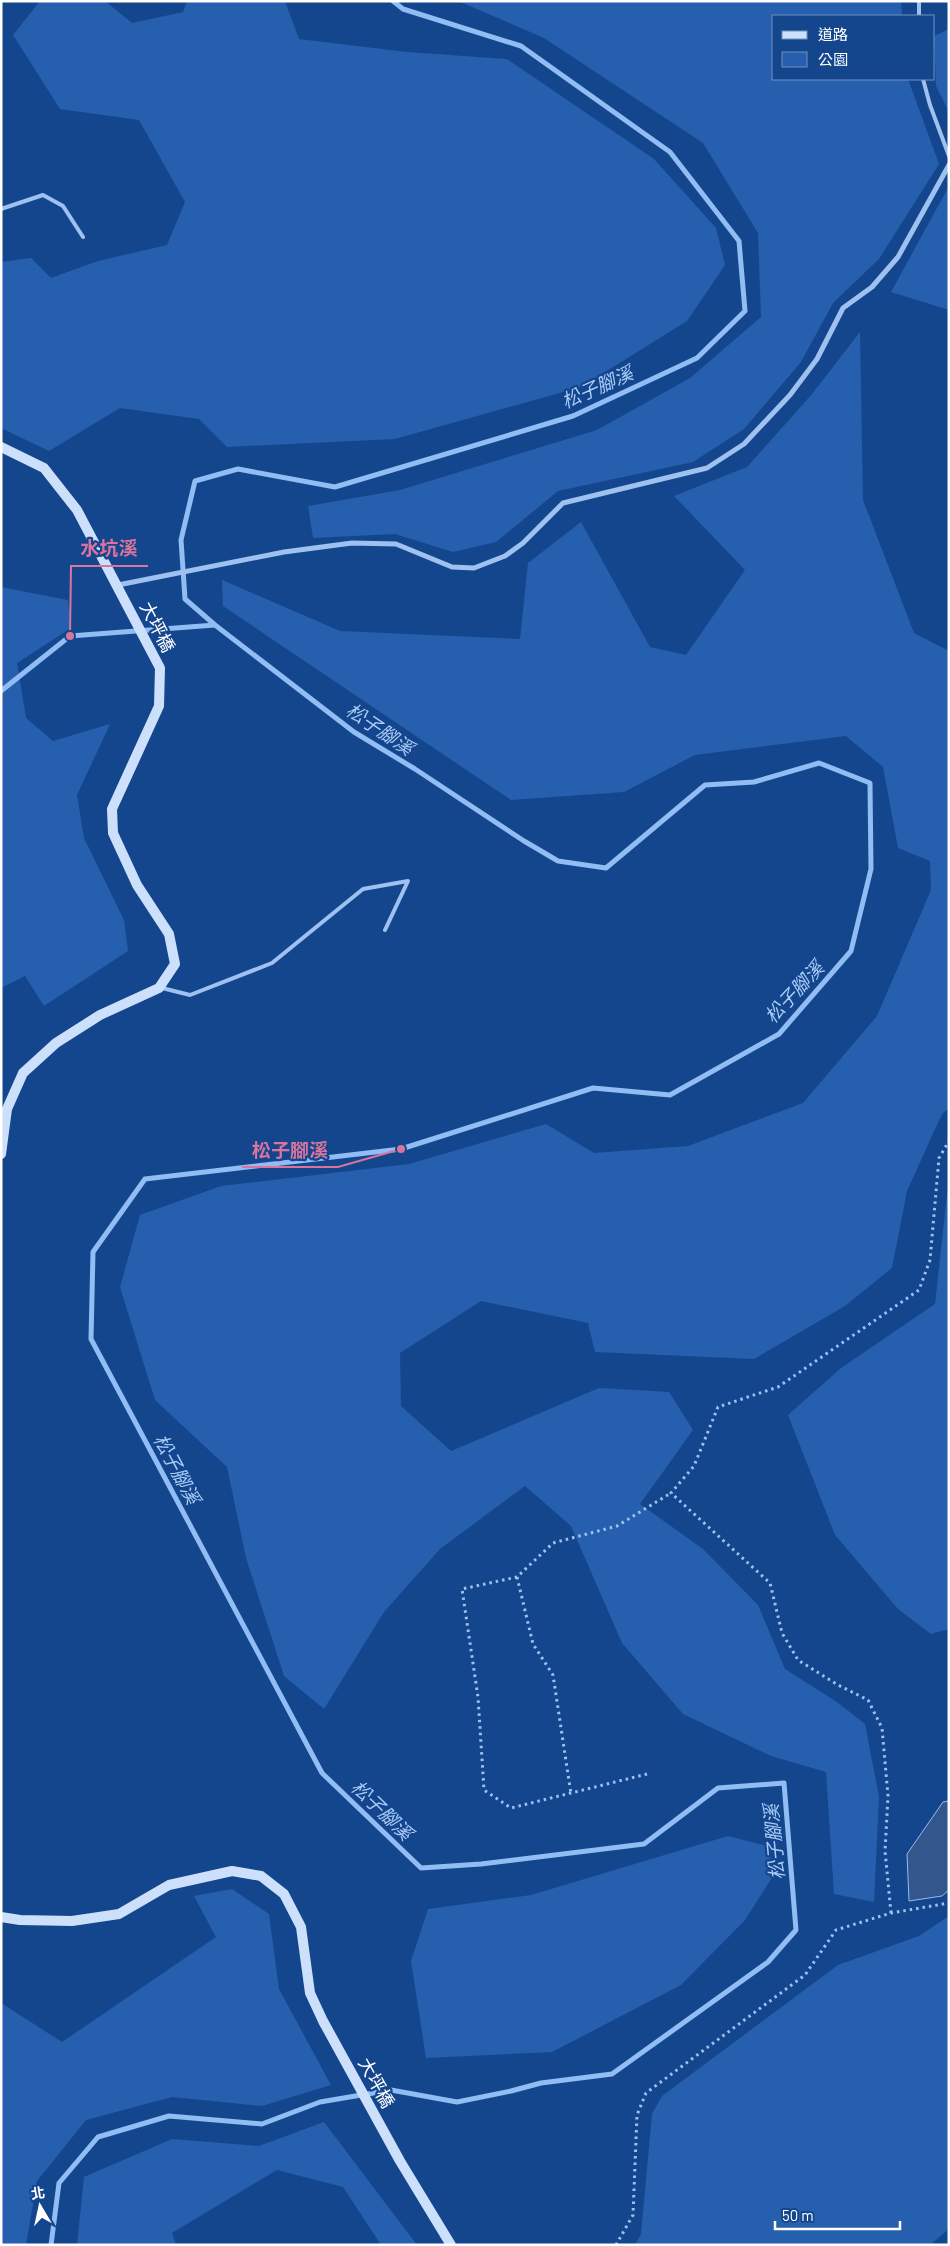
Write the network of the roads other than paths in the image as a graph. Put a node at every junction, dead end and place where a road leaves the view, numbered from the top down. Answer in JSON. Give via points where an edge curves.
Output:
{"nodes":[{"id":1,"x":919,"y":1,"type":"edge"},
{"id":2,"x":919,"y":15,"type":"edge"},
{"id":3,"x":923,"y":80,"type":"edge"},
{"id":4,"x":949,"y":156,"type":"edge"},
{"id":5,"x":949,"y":165,"type":"edge"},
{"id":6,"x":1,"y":209,"type":"edge"},
{"id":7,"x":83,"y":237,"type":"dead end"},
{"id":8,"x":1,"y":447,"type":"edge"},
{"id":9,"x":118,"y":586,"type":"junction"},
{"id":10,"x":386,"y":930,"type":"dead end"},
{"id":11,"x":159,"y":988,"type":"junction"},
{"id":12,"x":1,"y":1154,"type":"edge"},
{"id":13,"x":1,"y":1917,"type":"edge"},
{"id":14,"x":451,"y":2245,"type":"edge"}],
"edges":[{"from":1,"to":2,"type":"lane"},
{"from":3,"to":4,"type":"lane"},
{"from":5,"to":9,"type":"street","via":[[898,257],[872,286],[843,308],[818,359],[790,395],[744,444],[707,468],[563,503],[505,556],[474,568],[452,567],[396,544],[352,543],[284,552]]},
{"from":6,"to":7,"type":"lane","via":[[44,196],[63,206]]},
{"from":8,"to":9,"type":"street","name":"大坪橋","via":[[44,468],[78,510]]},
{"from":9,"to":11,"type":"street","name":"大坪橋","via":[[160,668],[159,706],[112,809],[113,833],[137,885],[169,934],[176,964]]},
{"from":10,"to":11,"type":"lane","via":[[408,881],[363,889],[272,963],[190,995]]},
{"from":11,"to":12,"type":"street","via":[[92,1020],[56,1043],[23,1074],[6,1109]]},
{"from":13,"to":14,"type":"street","name":"大坪橋","via":[[72,1922],[118,1914],[169,1885],[232,1872],[261,1876],[284,1894],[301,1927],[310,1993],[323,2021],[400,2161]]}]}
